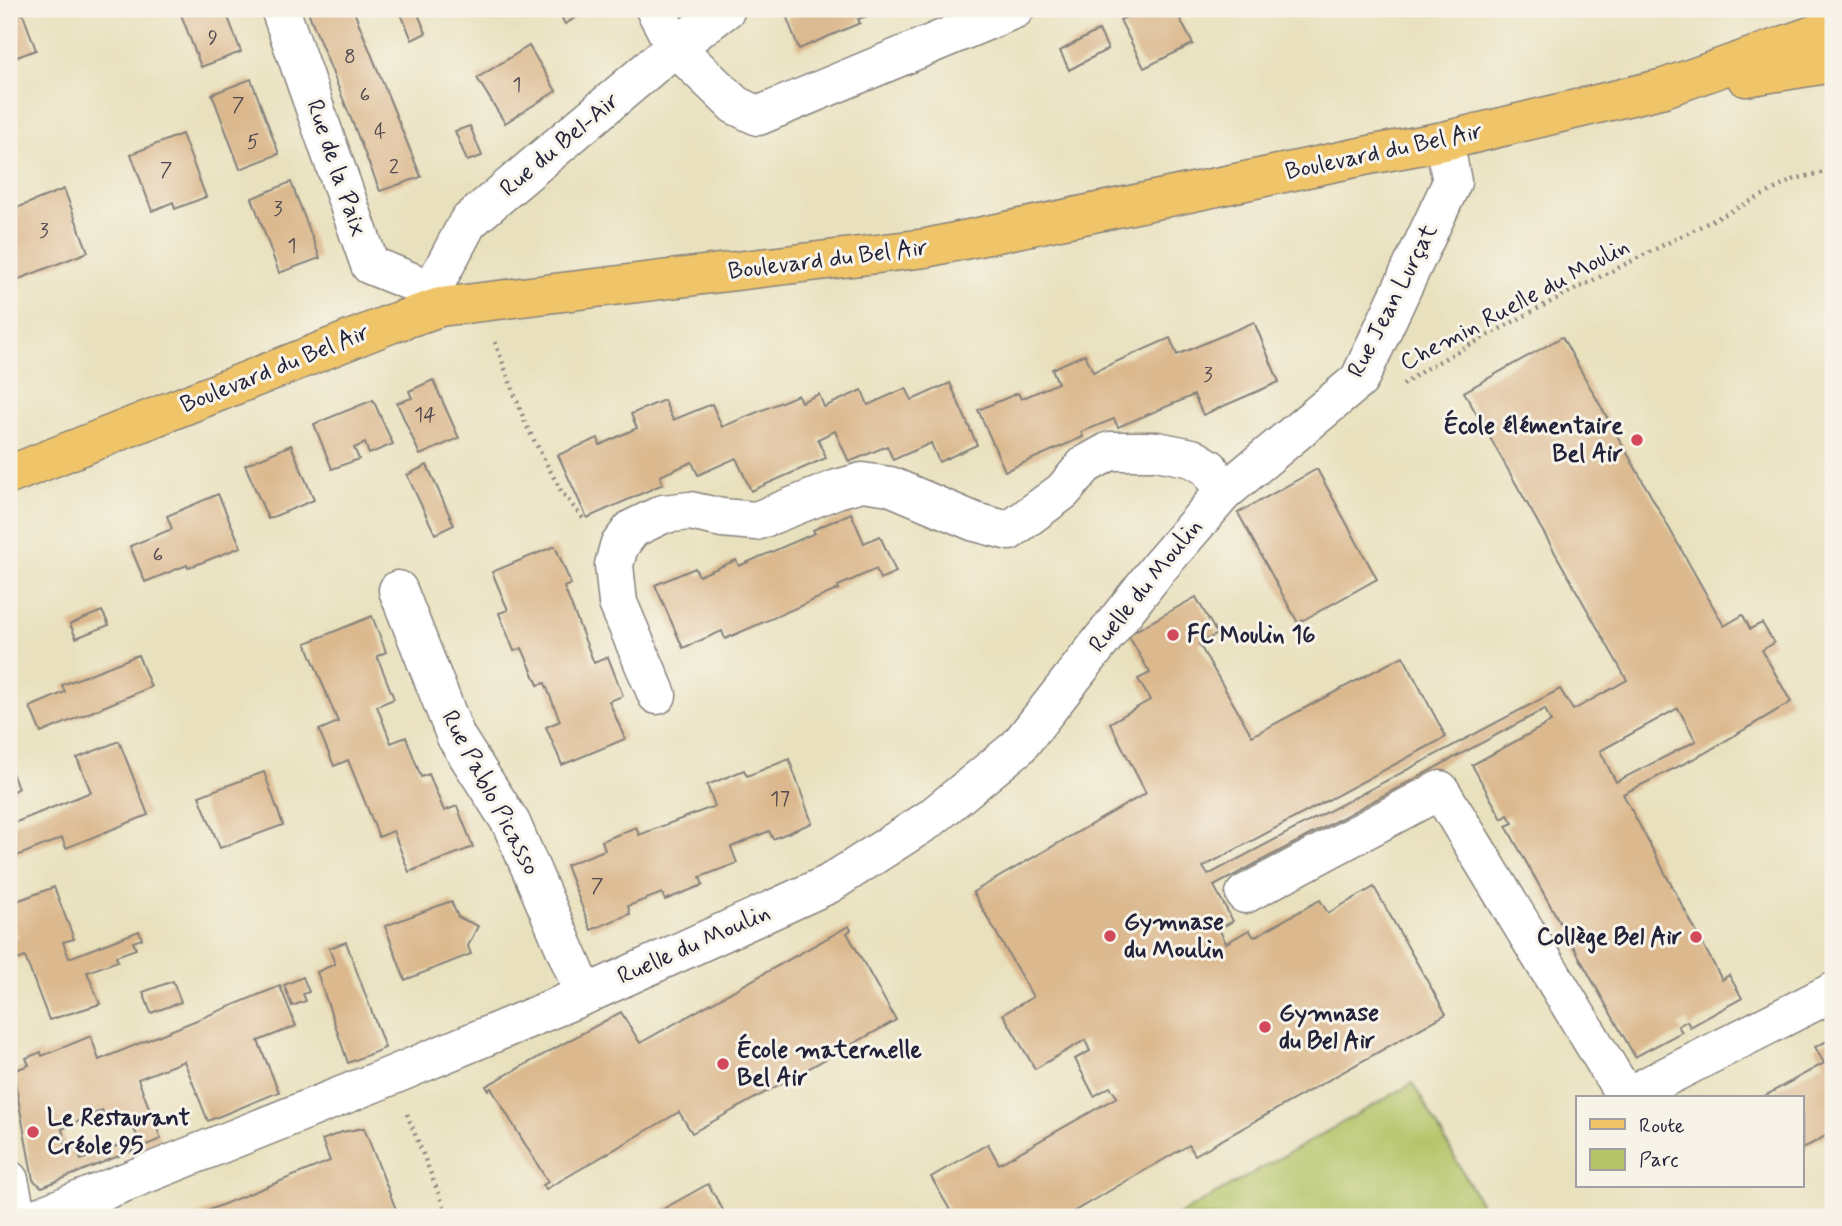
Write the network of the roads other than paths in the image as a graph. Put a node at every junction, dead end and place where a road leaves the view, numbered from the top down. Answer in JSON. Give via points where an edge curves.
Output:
{"nodes":[{"id":1,"x":280,"y":9,"type":"edge"},
{"id":2,"x":655,"y":9,"type":"edge"},
{"id":3,"x":726,"y":9,"type":"edge"},
{"id":4,"x":1015,"y":9,"type":"edge"},
{"id":5,"x":1833,"y":28,"type":"edge"},
{"id":6,"x":675,"y":47,"type":"junction"},
{"id":7,"x":1833,"y":63,"type":"edge"},
{"id":8,"x":1664,"y":88,"type":"junction"},
{"id":9,"x":1444,"y":141,"type":"junction"},
{"id":10,"x":436,"y":298,"type":"junction"},
{"id":11,"x":9,"y":475,"type":"edge"},
{"id":12,"x":1223,"y":492,"type":"junction"},
{"id":13,"x":398,"y":590,"type":"dead end"},
{"id":14,"x":657,"y":695,"type":"dead end"},
{"id":15,"x":1245,"y":894,"type":"dead end"},
{"id":16,"x":1833,"y":992,"type":"edge"},
{"id":17,"x":585,"y":995,"type":"junction"},
{"id":18,"x":1625,"y":1096,"type":"edge"},
{"id":19,"x":1628,"y":1096,"type":"edge"},
{"id":20,"x":9,"y":1180,"type":"edge"},
{"id":21,"x":17,"y":1217,"type":"edge"},
{"id":22,"x":38,"y":1217,"type":"edge"}],
"edges":[{"from":1,"to":10,"type":"street","name":"Rue de la Paix","via":[[370,265]]},
{"from":2,"to":6,"type":"street"},
{"from":3,"to":6,"type":"street","name":"Rue du Bel-Air"},
{"from":4,"to":6,"type":"street","via":[[758,116],[736,105]]},
{"from":5,"to":8,"type":"main road","name":"Boulevard du Bel Air"},
{"from":6,"to":10,"type":"street","name":"Rue du Bel-Air","via":[[468,222]]},
{"from":7,"to":8,"type":"main road","name":"Boulevard du Bel Air"},
{"from":8,"to":9,"type":"main road","name":"Boulevard du Bel Air"},
{"from":9,"to":10,"type":"main road","name":"Boulevard du Bel Air","via":[[926,248]]},
{"from":9,"to":12,"type":"street","name":"Rue Jean Lurçat","via":[[1452,182],[1359,380]]},
{"from":10,"to":11,"type":"main road","name":"Boulevard du Bel Air","via":[[377,328]]},
{"from":12,"to":14,"type":"street","via":[[1209,468],[1192,458],[1157,451],[1110,451],[1084,466],[1063,491],[1009,531],[975,522],[890,486],[862,482],[756,521],[690,511],[663,514],[632,529],[619,546],[614,565],[618,603]]},
{"from":12,"to":17,"type":"street","name":"Ruelle du Moulin","via":[[1018,747],[930,819],[829,884]]},
{"from":13,"to":17,"type":"street","name":"Rue Pablo Picasso","via":[[456,737],[510,823]]},
{"from":15,"to":18,"type":"street","via":[[1440,790]]},
{"from":16,"to":19,"type":"street"},
{"from":17,"to":22,"type":"street","name":"Ruelle du Moulin"},
{"from":20,"to":21,"type":"street"}]}
